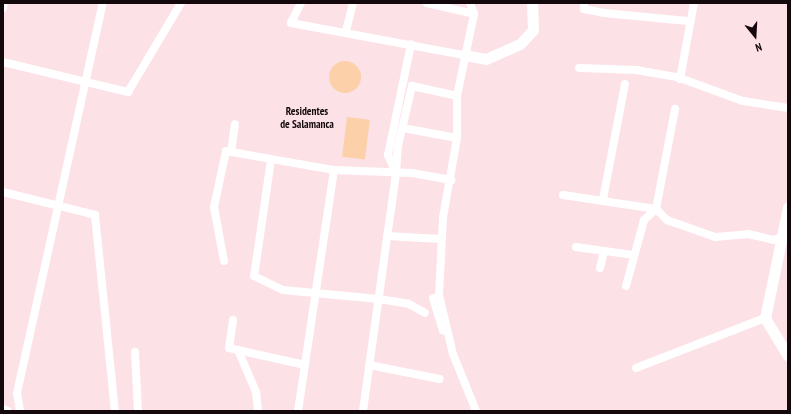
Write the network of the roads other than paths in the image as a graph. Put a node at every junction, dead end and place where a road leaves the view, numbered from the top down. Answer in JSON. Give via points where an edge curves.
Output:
{"nodes":[{"id":1,"x":4,"y":3,"type":"edge"},
{"id":2,"x":103,"y":3,"type":"edge"},
{"id":3,"x":181,"y":3,"type":"edge"},
{"id":4,"x":302,"y":3,"type":"edge"},
{"id":5,"x":353,"y":3,"type":"edge"},
{"id":6,"x":427,"y":3,"type":"edge"},
{"id":7,"x":470,"y":3,"type":"edge"},
{"id":8,"x":532,"y":3,"type":"edge"},
{"id":9,"x":584,"y":3,"type":"edge"},
{"id":10,"x":694,"y":3,"type":"edge"},
{"id":11,"x":3,"y":8,"type":"edge"},
{"id":12,"x":474,"y":14,"type":"junction"},
{"id":13,"x":688,"y":21,"type":"junction"},
{"id":14,"x":346,"y":31,"type":"junction"},
{"id":15,"x":410,"y":44,"type":"junction"},
{"id":16,"x":464,"y":55,"type":"junction"},
{"id":17,"x":3,"y":62,"type":"edge"},
{"id":18,"x":579,"y":68,"type":"dead end"},
{"id":19,"x":680,"y":79,"type":"junction"},
{"id":20,"x":87,"y":82,"type":"junction"},
{"id":21,"x":625,"y":84,"type":"dead end"},
{"id":22,"x":457,"y":96,"type":"junction"},
{"id":23,"x":788,"y":108,"type":"edge"},
{"id":24,"x":675,"y":109,"type":"dead end"},
{"id":25,"x":235,"y":124,"type":"dead end"},
{"id":26,"x":403,"y":128,"type":"junction"},
{"id":27,"x":457,"y":138,"type":"junction"},
{"id":28,"x":231,"y":152,"type":"junction"},
{"id":29,"x":271,"y":160,"type":"junction"},
{"id":30,"x":334,"y":170,"type":"junction"},
{"id":31,"x":396,"y":174,"type":"junction"},
{"id":32,"x":451,"y":180,"type":"junction"},
{"id":33,"x":3,"y":192,"type":"edge"},
{"id":34,"x":563,"y":195,"type":"dead end"},
{"id":35,"x":603,"y":199,"type":"junction"},
{"id":36,"x":56,"y":205,"type":"junction"},
{"id":37,"x":788,"y":207,"type":"edge"},
{"id":38,"x":656,"y":209,"type":"junction"},
{"id":39,"x":786,"y":235,"type":"edge"},
{"id":40,"x":387,"y":236,"type":"junction"},
{"id":41,"x":441,"y":239,"type":"junction"},
{"id":42,"x":576,"y":247,"type":"dead end"},
{"id":43,"x":604,"y":251,"type":"junction"},
{"id":44,"x":634,"y":255,"type":"junction"},
{"id":45,"x":224,"y":261,"type":"dead end"},
{"id":46,"x":600,"y":268,"type":"dead end"},
{"id":47,"x":626,"y":286,"type":"dead end"},
{"id":48,"x":315,"y":296,"type":"junction"},
{"id":49,"x":432,"y":298,"type":"dead end"},
{"id":50,"x":379,"y":299,"type":"junction"},
{"id":51,"x":425,"y":313,"type":"dead end"},
{"id":52,"x":765,"y":318,"type":"junction"},
{"id":53,"x":233,"y":320,"type":"dead end"},
{"id":54,"x":238,"y":350,"type":"junction"},
{"id":55,"x":135,"y":352,"type":"dead end"},
{"id":56,"x":453,"y":354,"type":"junction"},
{"id":57,"x":788,"y":356,"type":"edge"},
{"id":58,"x":305,"y":365,"type":"junction"},
{"id":59,"x":369,"y":365,"type":"junction"},
{"id":60,"x":636,"y":368,"type":"dead end"},
{"id":61,"x":440,"y":379,"type":"dead end"},
{"id":62,"x":3,"y":409,"type":"edge"},
{"id":63,"x":8,"y":411,"type":"edge"},
{"id":64,"x":20,"y":411,"type":"edge"},
{"id":65,"x":116,"y":411,"type":"edge"},
{"id":66,"x":138,"y":411,"type":"edge"},
{"id":67,"x":258,"y":411,"type":"edge"},
{"id":68,"x":298,"y":411,"type":"edge"},
{"id":69,"x":362,"y":411,"type":"edge"},
{"id":70,"x":476,"y":411,"type":"edge"}],
"edges":[{"from":1,"to":11,"type":"street"},
{"from":2,"to":20,"type":"street"},
{"from":3,"to":20,"type":"street","via":[[128,92]]},
{"from":4,"to":14,"type":"street","via":[[291,23]]},
{"from":5,"to":14,"type":"street"},
{"from":6,"to":12,"type":"street"},
{"from":7,"to":12,"type":"street"},
{"from":8,"to":16,"type":"street","via":[[532,30],[520,44],[486,59]]},
{"from":9,"to":13,"type":"street","via":[[584,9],[604,13]]},
{"from":10,"to":13,"type":"street"},
{"from":12,"to":16,"type":"street"},
{"from":13,"to":19,"type":"street"},
{"from":14,"to":15,"type":"street"},
{"from":15,"to":16,"type":"street"},
{"from":15,"to":31,"type":"street","via":[[388,155]]},
{"from":16,"to":22,"type":"street"},
{"from":17,"to":20,"type":"street"},
{"from":18,"to":19,"type":"street","via":[[636,70]]},
{"from":19,"to":23,"type":"street","via":[[743,100]]},
{"from":20,"to":36,"type":"street"},
{"from":21,"to":35,"type":"street"},
{"from":22,"to":26,"type":"street","via":[[412,86]]},
{"from":22,"to":27,"type":"street"},
{"from":24,"to":38,"type":"street"},
{"from":25,"to":28,"type":"street"},
{"from":26,"to":27,"type":"street"},
{"from":26,"to":31,"type":"street"},
{"from":27,"to":32,"type":"street"},
{"from":28,"to":29,"type":"street"},
{"from":28,"to":45,"type":"street","via":[[226,152],[214,207]]},
{"from":29,"to":30,"type":"street"},
{"from":29,"to":48,"type":"street","via":[[254,276],[283,290]]},
{"from":30,"to":31,"type":"street"},
{"from":30,"to":48,"type":"street"},
{"from":31,"to":32,"type":"street"},
{"from":31,"to":40,"type":"street"},
{"from":32,"to":41,"type":"street"},
{"from":33,"to":36,"type":"street"},
{"from":34,"to":35,"type":"street"},
{"from":35,"to":38,"type":"street"},
{"from":36,"to":64,"type":"street","via":[[17,394]]},
{"from":36,"to":65,"type":"street","via":[[96,215]]},
{"from":37,"to":39,"type":"street"},
{"from":38,"to":39,"type":"street","via":[[667,220],[715,237],[748,234],[773,240]]},
{"from":38,"to":44,"type":"street","via":[[644,220]]},
{"from":39,"to":52,"type":"street"},
{"from":40,"to":41,"type":"street"},
{"from":40,"to":50,"type":"street"},
{"from":41,"to":56,"type":"street","via":[[439,295]]},
{"from":42,"to":43,"type":"street"},
{"from":43,"to":44,"type":"street"},
{"from":43,"to":46,"type":"street"},
{"from":44,"to":47,"type":"street"},
{"from":48,"to":50,"type":"street"},
{"from":48,"to":58,"type":"street"},
{"from":49,"to":56,"type":"street"},
{"from":50,"to":51,"type":"street","via":[[409,304]]},
{"from":50,"to":59,"type":"street"},
{"from":52,"to":57,"type":"street"},
{"from":52,"to":60,"type":"street"},
{"from":53,"to":54,"type":"street","via":[[229,348]]},
{"from":54,"to":58,"type":"street"},
{"from":54,"to":67,"type":"street","via":[[256,392]]},
{"from":55,"to":66,"type":"street"},
{"from":56,"to":70,"type":"street"},
{"from":58,"to":68,"type":"street"},
{"from":59,"to":61,"type":"street"},
{"from":59,"to":69,"type":"street"},
{"from":62,"to":63,"type":"street"}]}
